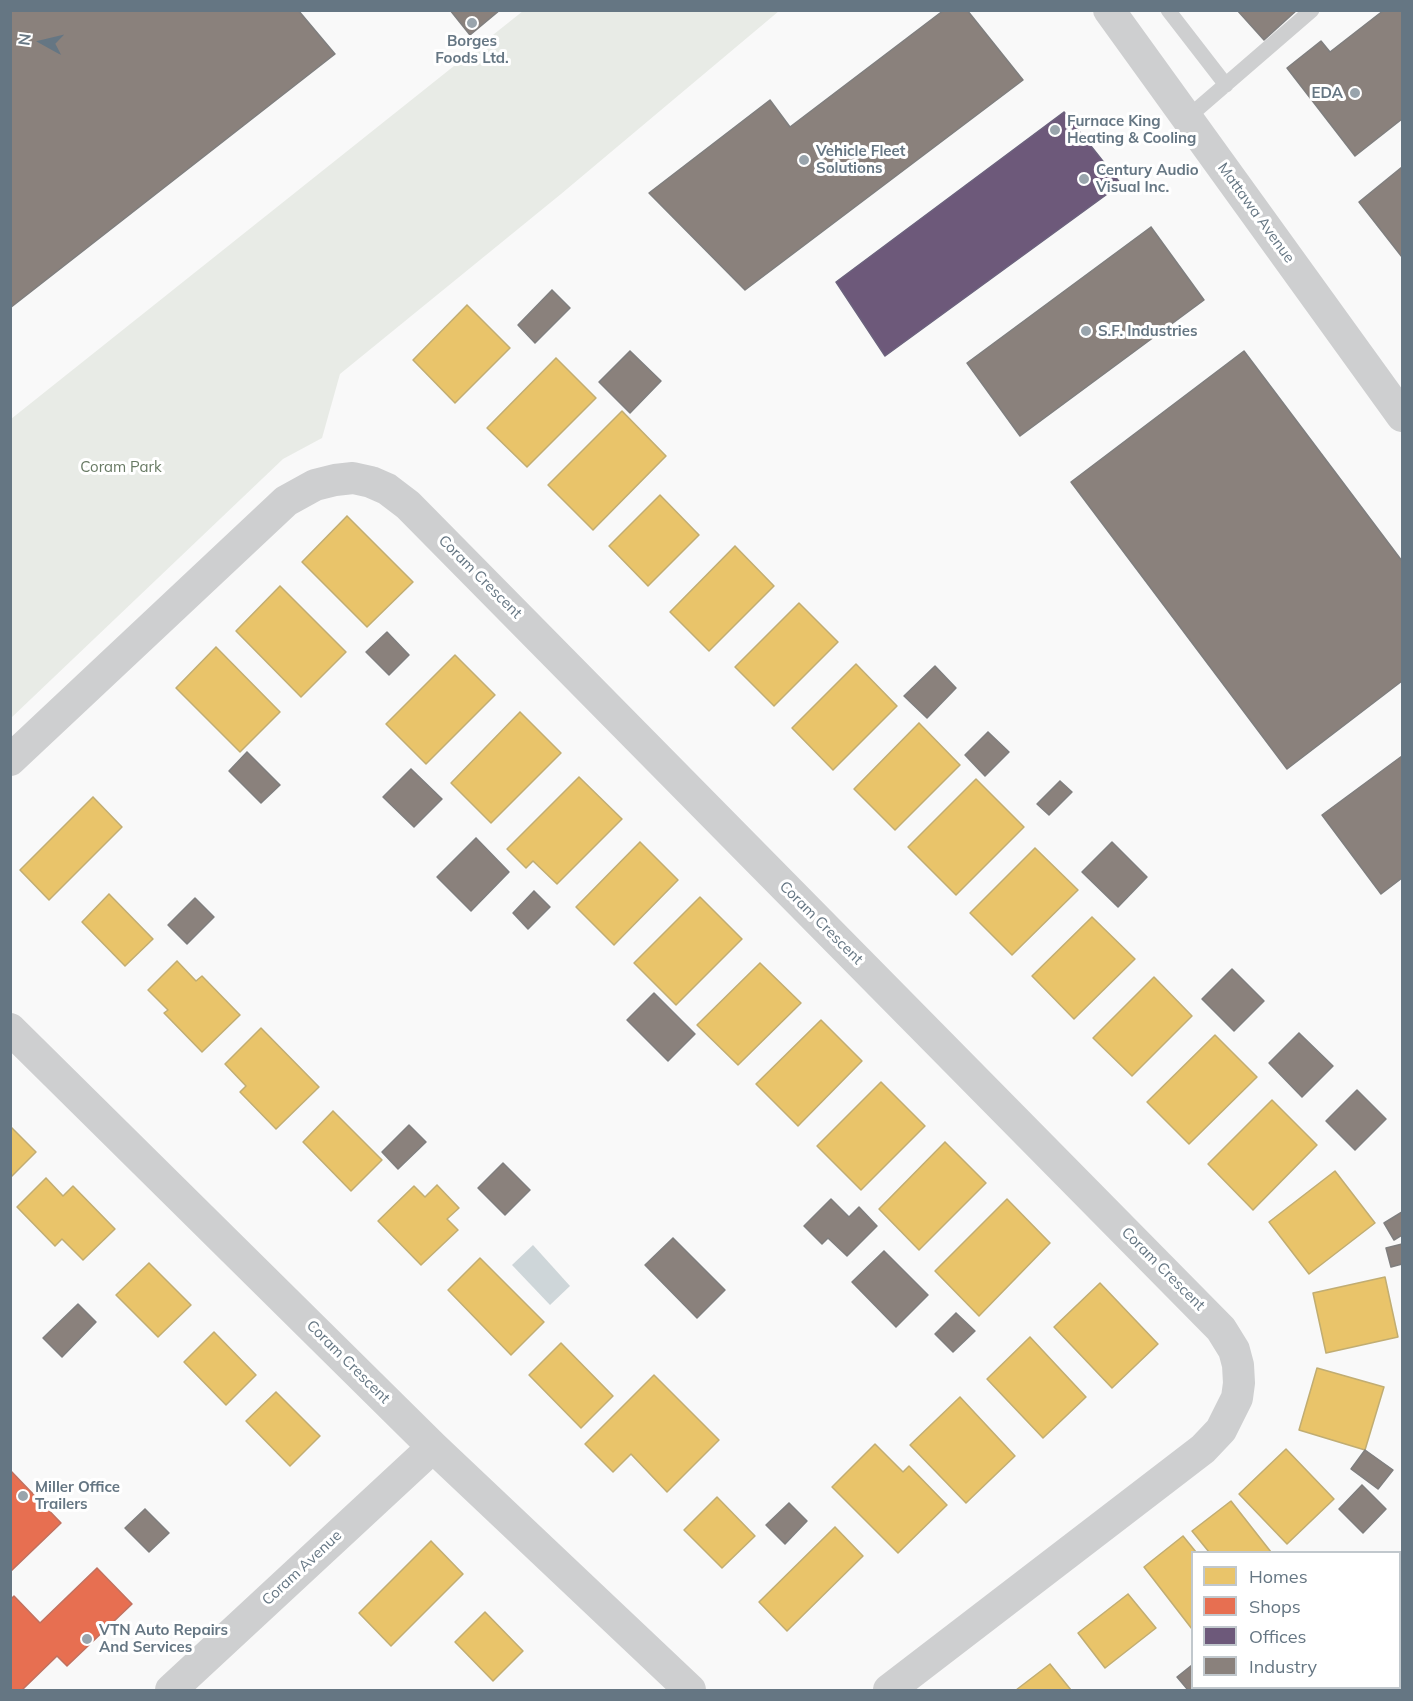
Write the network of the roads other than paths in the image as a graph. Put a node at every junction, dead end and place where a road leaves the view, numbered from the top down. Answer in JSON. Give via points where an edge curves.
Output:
{"nodes":[{"id":1,"x":1108,"y":10,"type":"edge"},
{"id":2,"x":1168,"y":10,"type":"edge"},
{"id":3,"x":1312,"y":10,"type":"edge"},
{"id":4,"x":1226,"y":85,"type":"junction"},
{"id":5,"x":1187,"y":118,"type":"junction"},
{"id":6,"x":1402,"y":416,"type":"edge"},
{"id":7,"x":10,"y":760,"type":"edge"},
{"id":8,"x":10,"y":1029,"type":"edge"},
{"id":9,"x":433,"y":1447,"type":"junction"},
{"id":10,"x":171,"y":1690,"type":"edge"},
{"id":11,"x":690,"y":1690,"type":"edge"},
{"id":12,"x":889,"y":1690,"type":"edge"}],
"edges":[{"from":1,"to":5,"type":"street","name":"Mattawa Avenue"},
{"from":2,"to":4,"type":"lane"},
{"from":3,"to":4,"type":"lane"},
{"from":4,"to":5,"type":"lane"},
{"from":5,"to":6,"type":"street","name":"Mattawa Avenue"},
{"from":7,"to":12,"type":"street","name":"Coram Crescent","via":[[286,501],[315,485],[334,480],[353,478],[387,489],[408,505],[1221,1329],[1238,1365],[1239,1383],[1237,1398],[1221,1430],[1203,1449]]},
{"from":8,"to":9,"type":"street","name":"Coram Crescent"},
{"from":9,"to":10,"type":"street","name":"Coram Avenue"},
{"from":9,"to":11,"type":"street","name":"Coram Crescent"}]}
